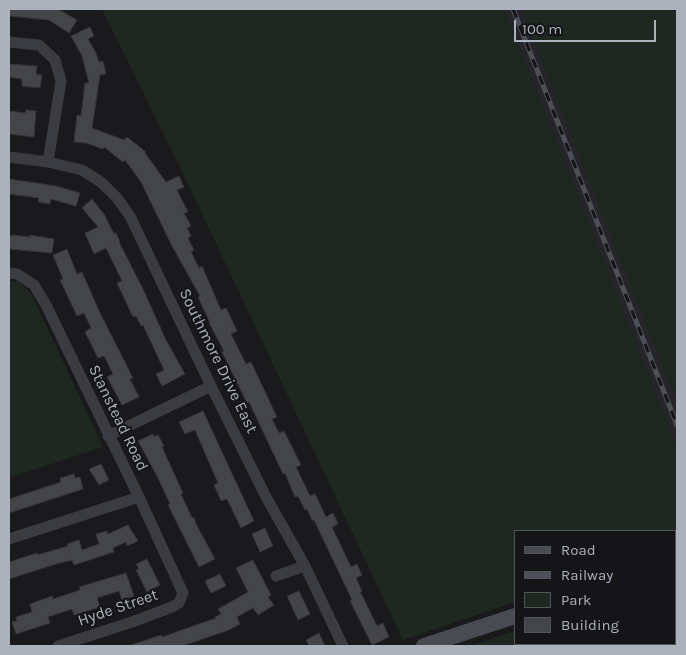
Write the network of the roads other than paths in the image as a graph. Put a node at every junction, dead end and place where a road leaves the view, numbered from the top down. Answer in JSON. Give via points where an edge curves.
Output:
{"nodes":[{"id":1,"x":9,"y":42,"type":"edge"},
{"id":2,"x":9,"y":157,"type":"edge"},
{"id":3,"x":48,"y":162,"type":"junction"},
{"id":4,"x":9,"y":273,"type":"edge"},
{"id":5,"x":211,"y":386,"type":"junction"},
{"id":6,"x":108,"y":436,"type":"junction"},
{"id":7,"x":139,"y":497,"type":"junction"},
{"id":8,"x":9,"y":539,"type":"edge"},
{"id":9,"x":305,"y":566,"type":"junction"},
{"id":10,"x":276,"y":576,"type":"dead end"},
{"id":11,"x":183,"y":593,"type":"joint"},
{"id":12,"x":514,"y":616,"type":"edge"},
{"id":13,"x":58,"y":646,"type":"edge"},
{"id":14,"x":343,"y":646,"type":"edge"},
{"id":15,"x":424,"y":646,"type":"edge"}],
"edges":[{"from":1,"to":3,"type":"street","via":[[39,45],[55,60],[60,81]]},
{"from":2,"to":3,"type":"street","name":"Southmore Drive East"},
{"from":3,"to":5,"type":"street","name":"Southmore Drive East","via":[[82,170],[117,198],[130,216]]},
{"from":4,"to":6,"type":"street","name":"Stanstead Road","via":[[17,274],[34,285]]},
{"from":5,"to":6,"type":"street"},
{"from":5,"to":9,"type":"street","name":"Southmore Drive East","via":[[266,497]]},
{"from":6,"to":7,"type":"street","name":"Stanstead Road"},
{"from":7,"to":8,"type":"street"},
{"from":7,"to":11,"type":"street","name":"Stanstead Road"},
{"from":9,"to":10,"type":"street"},
{"from":9,"to":14,"type":"street","name":"Southmore Drive East"},
{"from":11,"to":13,"type":"street","name":"Hyde Street","via":[[179,603],[172,607]]},
{"from":12,"to":15,"type":"street"}]}
